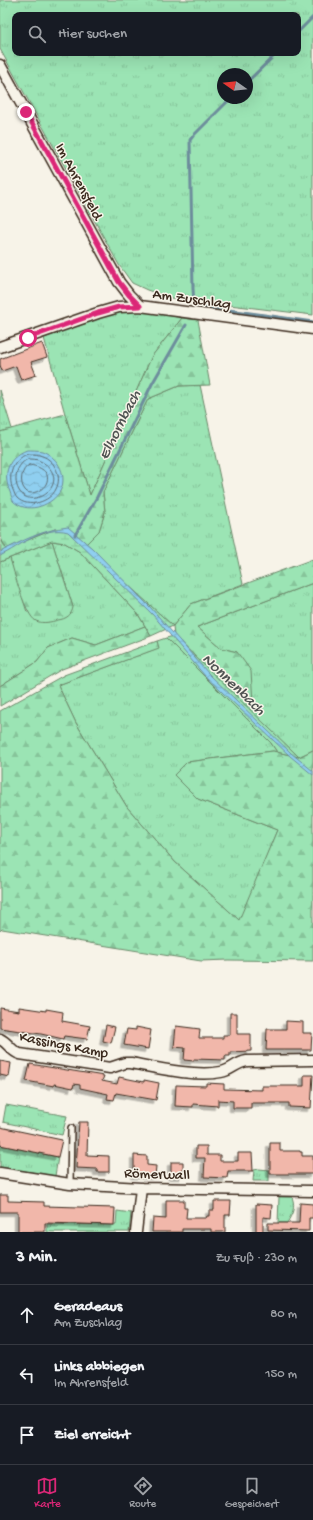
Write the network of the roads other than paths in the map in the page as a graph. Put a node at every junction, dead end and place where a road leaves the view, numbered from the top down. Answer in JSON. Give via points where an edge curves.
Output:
{"nodes":[{"id":1,"x":0,"y":65,"type":"edge"},
{"id":2,"x":140,"y":306,"type":"junction"},
{"id":3,"x":313,"y":329,"type":"edge"},
{"id":4,"x":0,"y":347,"type":"edge"},
{"id":5,"x":0,"y":1039,"type":"edge"},
{"id":6,"x":313,"y":1060,"type":"edge"},
{"id":7,"x":71,"y":1128,"type":"dead end"},
{"id":8,"x":0,"y":1173,"type":"edge"},
{"id":9,"x":70,"y":1184,"type":"junction"},
{"id":10,"x":141,"y":1188,"type":"junction"},
{"id":11,"x":313,"y":1191,"type":"edge"},
{"id":12,"x":136,"y":1232,"type":"edge"}],
"edges":[{"from":1,"to":2,"type":"street","name":"Im Ahrensfeld","via":[[119,282]]},
{"from":2,"to":3,"type":"street","name":"Am Zuschlag"},
{"from":2,"to":4,"type":"street","name":"Am Zuschlag","via":[[119,307],[98,313]]},
{"from":5,"to":6,"type":"street","name":"Kassings Kamp","via":[[20,1054],[110,1068],[131,1063],[186,1072],[216,1073],[228,1070],[236,1063],[247,1061]]},
{"from":7,"to":9,"type":"lane"},
{"from":8,"to":9,"type":"street","name":"Römerwall"},
{"from":9,"to":10,"type":"street","name":"Römerwall"},
{"from":10,"to":11,"type":"street","name":"Römerwall"},
{"from":10,"to":12,"type":"street"}]}
